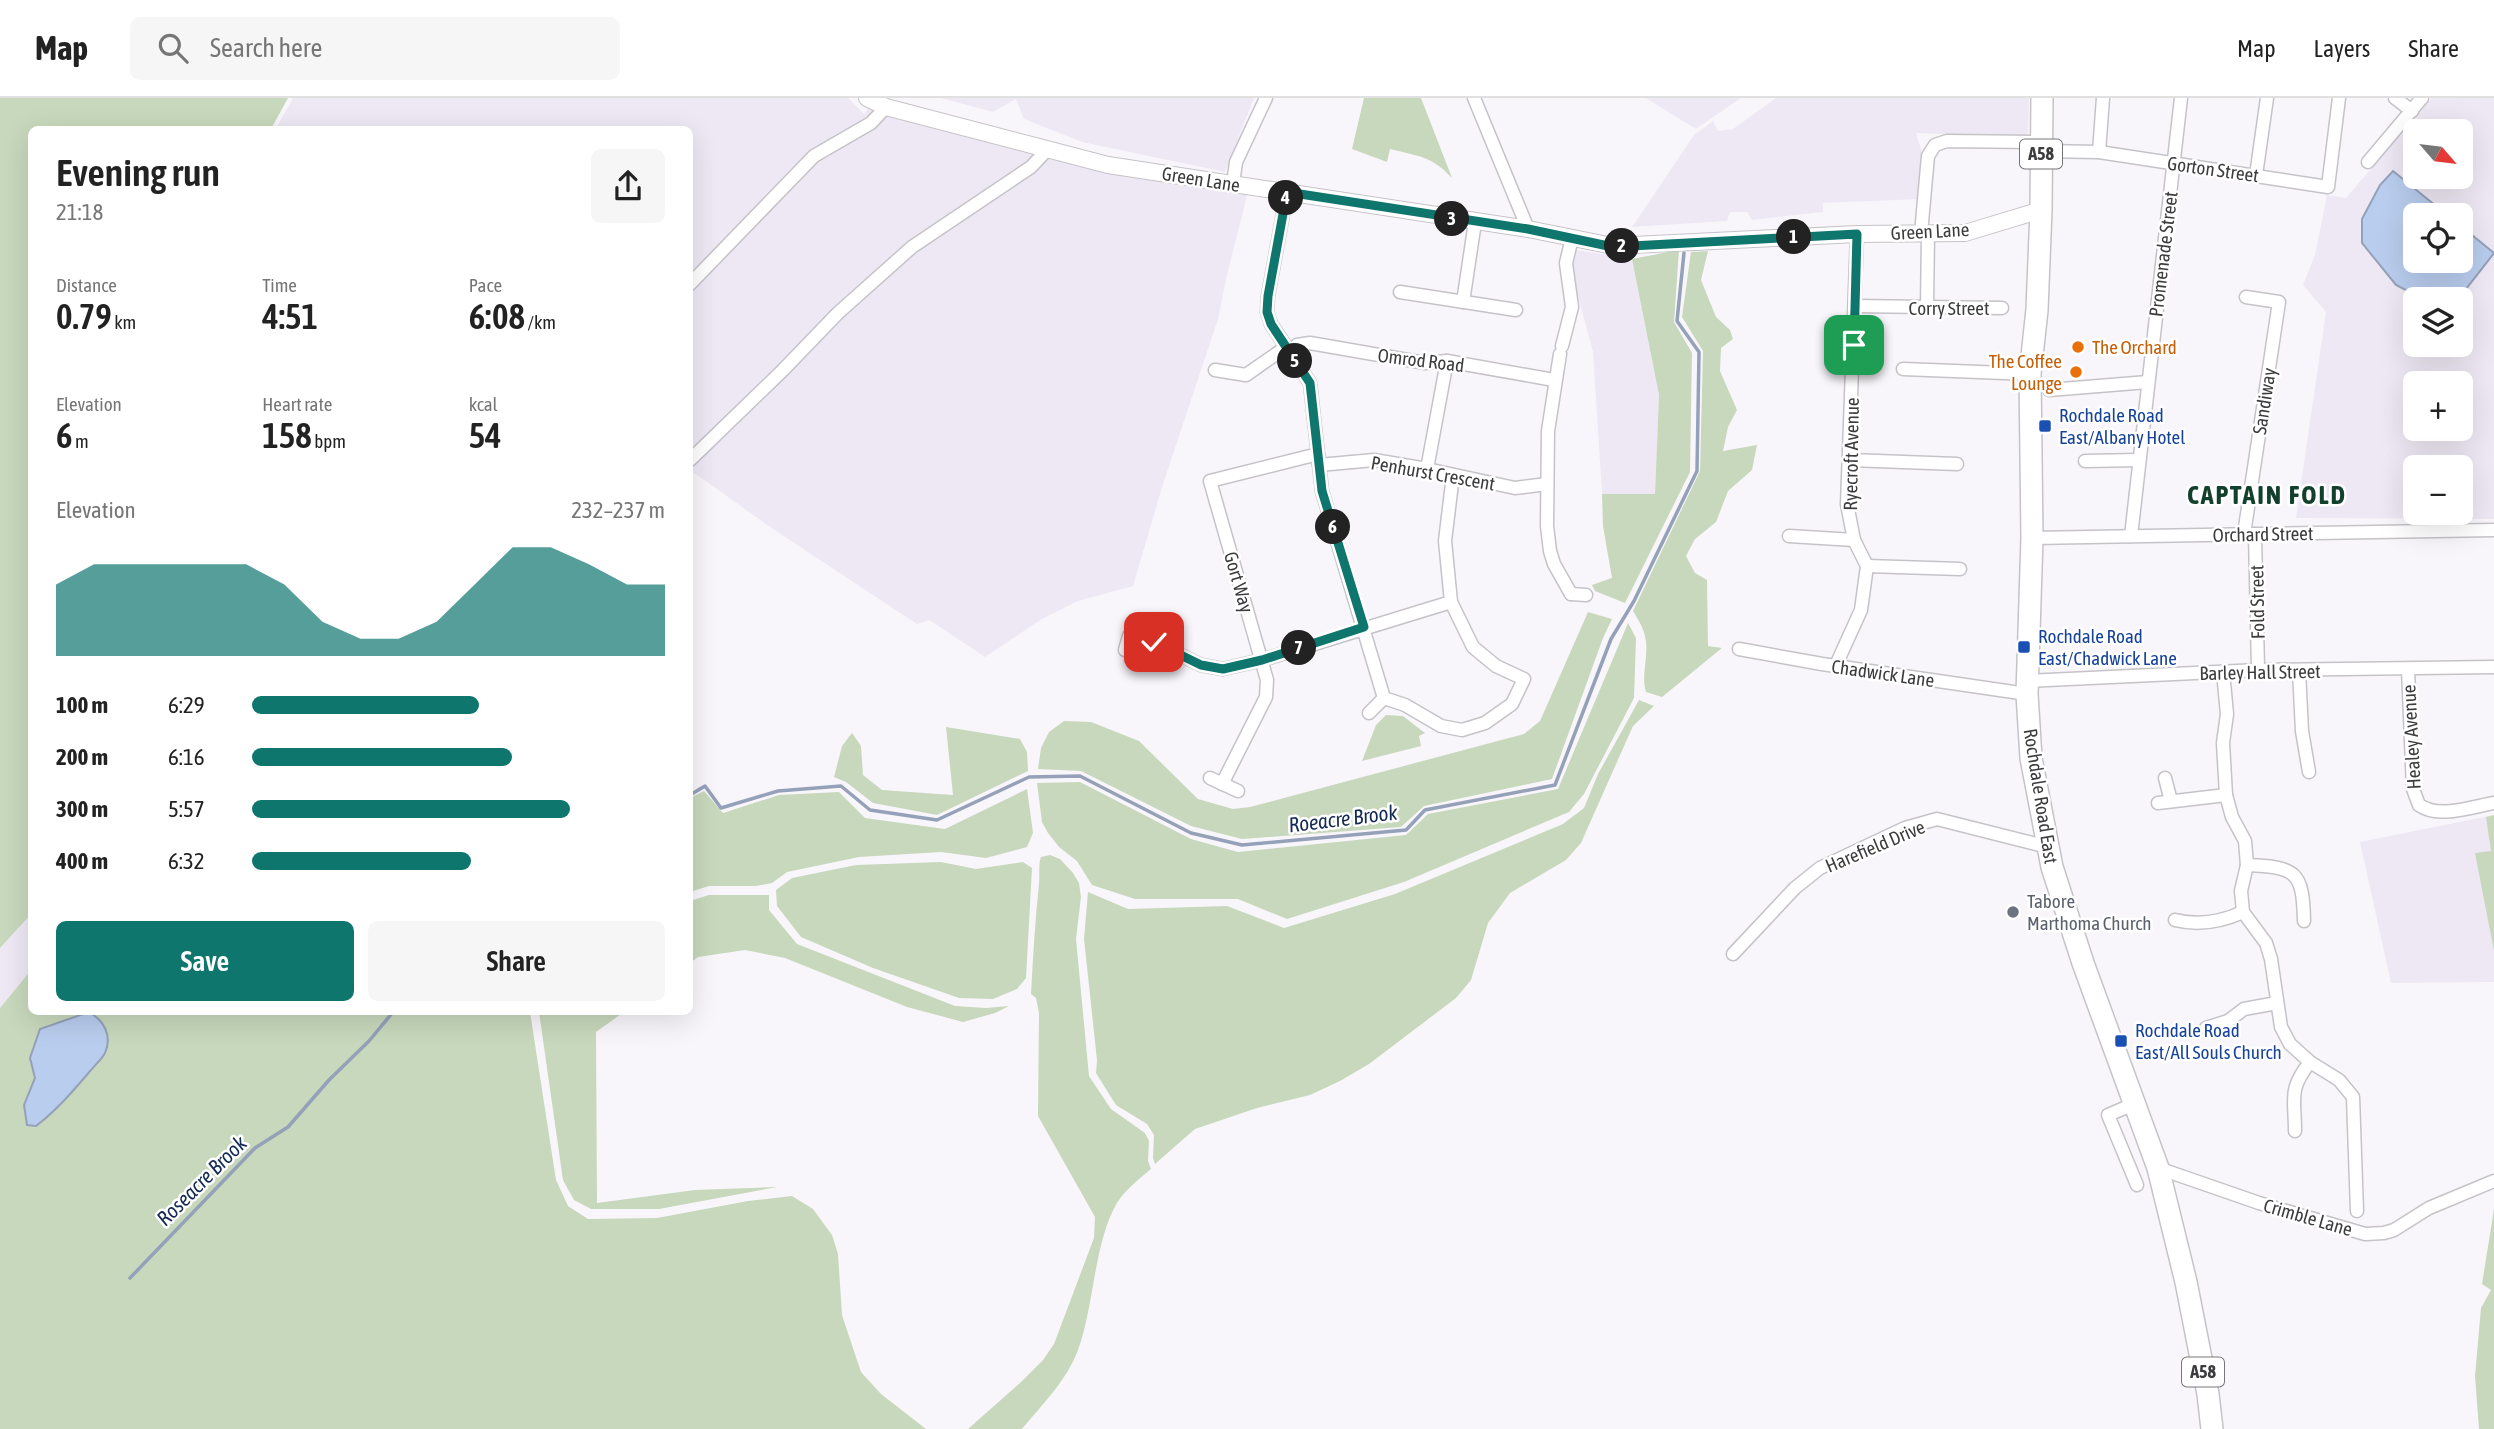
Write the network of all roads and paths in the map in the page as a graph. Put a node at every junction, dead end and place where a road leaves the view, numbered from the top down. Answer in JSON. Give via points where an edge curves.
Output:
{"nodes":[{"id":1,"x":867,"y":98,"type":"edge"},
{"id":2,"x":1266,"y":98,"type":"edge"},
{"id":3,"x":1474,"y":98,"type":"edge"},
{"id":4,"x":2042,"y":98,"type":"edge"},
{"id":5,"x":2103,"y":98,"type":"edge"},
{"id":6,"x":2181,"y":98,"type":"edge"},
{"id":7,"x":2267,"y":98,"type":"edge"},
{"id":8,"x":2339,"y":98,"type":"edge"},
{"id":9,"x":2395,"y":98,"type":"edge"},
{"id":10,"x":2421,"y":98,"type":"edge"},
{"id":11,"x":886,"y":107,"type":"junction"},
{"id":12,"x":2412,"y":111,"type":"junction"},
{"id":13,"x":2041,"y":147,"type":"junction"},
{"id":14,"x":1047,"y":150,"type":"junction"},
{"id":15,"x":2099,"y":152,"type":"junction"},
{"id":16,"x":2368,"y":162,"type":"dead end"},
{"id":17,"x":2174,"y":163,"type":"junction"},
{"id":18,"x":2256,"y":175,"type":"junction"},
{"id":19,"x":1233,"y":184,"type":"junction"},
{"id":20,"x":1287,"y":192,"type":"junction"},
{"id":21,"x":2041,"y":210,"type":"junction"},
{"id":22,"x":1475,"y":222,"type":"junction"},
{"id":23,"x":1528,"y":229,"type":"junction"},
{"id":24,"x":1924,"y":233,"type":"junction"},
{"id":25,"x":1857,"y":234,"type":"junction"},
{"id":26,"x":1572,"y":238,"type":"junction"},
{"id":27,"x":693,"y":281,"type":"edge"},
{"id":28,"x":1400,"y":292,"type":"dead end"},
{"id":29,"x":2246,"y":298,"type":"dead end"},
{"id":30,"x":1463,"y":302,"type":"junction"},
{"id":31,"x":1855,"y":306,"type":"junction"},
{"id":32,"x":1927,"y":308,"type":"junction"},
{"id":33,"x":2002,"y":308,"type":"dead end"},
{"id":34,"x":1516,"y":310,"type":"dead end"},
{"id":35,"x":1288,"y":349,"type":"junction"},
{"id":36,"x":1447,"y":361,"type":"junction"},
{"id":37,"x":1903,"y":369,"type":"dead end"},
{"id":38,"x":1215,"y":370,"type":"dead end"},
{"id":39,"x":2030,"y":374,"type":"junction"},
{"id":40,"x":1554,"y":380,"type":"junction"},
{"id":41,"x":2148,"y":382,"type":"junction"},
{"id":42,"x":2049,"y":390,"type":"dead end"},
{"id":43,"x":693,"y":457,"type":"edge"},
{"id":44,"x":1319,"y":460,"type":"junction"},
{"id":45,"x":1850,"y":460,"type":"junction"},
{"id":46,"x":2139,"y":460,"type":"junction"},
{"id":47,"x":2085,"y":461,"type":"dead end"},
{"id":48,"x":1957,"y":464,"type":"dead end"},
{"id":49,"x":1427,"y":468,"type":"junction"},
{"id":50,"x":1453,"y":475,"type":"junction"},
{"id":51,"x":1547,"y":484,"type":"junction"},
{"id":52,"x":2494,"y":530,"type":"edge"},
{"id":53,"x":2250,"y":534,"type":"junction"},
{"id":54,"x":1789,"y":536,"type":"dead end"},
{"id":55,"x":2131,"y":536,"type":"junction"},
{"id":56,"x":2032,"y":538,"type":"junction"},
{"id":57,"x":1854,"y":540,"type":"junction"},
{"id":58,"x":1867,"y":566,"type":"junction"},
{"id":59,"x":1960,"y":569,"type":"dead end"},
{"id":60,"x":1586,"y":594,"type":"dead end"},
{"id":61,"x":1451,"y":601,"type":"junction"},
{"id":62,"x":1364,"y":627,"type":"junction"},
{"id":63,"x":1739,"y":649,"type":"dead end"},
{"id":64,"x":1125,"y":650,"type":"dead end"},
{"id":65,"x":1262,"y":660,"type":"junction"},
{"id":66,"x":1836,"y":665,"type":"junction"},
{"id":67,"x":2494,"y":667,"type":"edge"},
{"id":68,"x":2408,"y":668,"type":"junction"},
{"id":69,"x":2258,"y":670,"type":"junction"},
{"id":70,"x":2299,"y":671,"type":"junction"},
{"id":71,"x":2223,"y":672,"type":"junction"},
{"id":72,"x":2027,"y":687,"type":"junction"},
{"id":73,"x":1384,"y":698,"type":"junction"},
{"id":74,"x":1369,"y":713,"type":"dead end"},
{"id":75,"x":2309,"y":772,"type":"dead end"},
{"id":76,"x":2165,"y":778,"type":"dead end"},
{"id":77,"x":1238,"y":791,"type":"dead end"},
{"id":78,"x":2226,"y":794,"type":"junction"},
{"id":79,"x":2494,"y":803,"type":"edge"},
{"id":80,"x":2048,"y":847,"type":"junction"},
{"id":81,"x":2247,"y":864,"type":"junction"},
{"id":82,"x":2243,"y":912,"type":"junction"},
{"id":83,"x":2174,"y":921,"type":"dead end"},
{"id":84,"x":2304,"y":921,"type":"dead end"},
{"id":85,"x":1732,"y":954,"type":"dead end"},
{"id":86,"x":2277,"y":1003,"type":"junction"},
{"id":87,"x":2206,"y":1028,"type":"dead end"},
{"id":88,"x":2310,"y":1062,"type":"junction"},
{"id":89,"x":2134,"y":1104,"type":"junction"},
{"id":90,"x":2295,"y":1131,"type":"dead end"},
{"id":91,"x":2158,"y":1168,"type":"junction"},
{"id":92,"x":2494,"y":1181,"type":"edge"},
{"id":93,"x":2137,"y":1185,"type":"dead end"},
{"id":94,"x":2357,"y":1211,"type":"dead end"},
{"id":95,"x":2212,"y":1429,"type":"edge"}],
"edges":[{"from":1,"to":11,"type":"street","name":"Green Lane"},
{"from":2,"to":19,"type":"street","via":[[1236,162]]},
{"from":3,"to":23,"type":"street"},
{"from":4,"to":13,"type":"highway","name":"Rochdale Road East","number":"A58"},
{"from":5,"to":15,"type":"street"},
{"from":6,"to":17,"type":"street","name":"Promenade Street"},
{"from":7,"to":18,"type":"street"},
{"from":8,"to":18,"type":"street","name":"Gorton Street","via":[[2328,187]]},
{"from":9,"to":12,"type":"street"},
{"from":10,"to":12,"type":"street"},
{"from":11,"to":14,"type":"street","name":"Green Lane"},
{"from":11,"to":27,"type":"street","via":[[871,122],[814,156]]},
{"from":12,"to":16,"type":"street"},
{"from":13,"to":15,"type":"street","name":"Gorton Street"},
{"from":13,"to":21,"type":"highway","name":"Rochdale Road East","number":"A58"},
{"from":13,"to":24,"type":"street","name":"Gorton Street","via":[[1947,141],[1935,145],[1928,156]]},
{"from":14,"to":19,"type":"street","name":"Green Lane","via":[[1108,165]]},
{"from":14,"to":43,"type":"street","via":[[1031,167],[912,247],[838,313]]},
{"from":15,"to":17,"type":"street","name":"Gorton Street"},
{"from":17,"to":18,"type":"street","name":"Gorton Street"},
{"from":17,"to":41,"type":"street","name":"Promenade Street"},
{"from":19,"to":20,"type":"street","name":"Green Lane"},
{"from":20,"to":22,"type":"street","name":"Green Lane"},
{"from":20,"to":35,"type":"street","via":[[1267,312]]},
{"from":21,"to":24,"type":"street","name":"Green Lane","via":[[1965,233]]},
{"from":21,"to":39,"type":"highway","name":"Rochdale Road East","number":"A58"},
{"from":22,"to":23,"type":"street","name":"Green Lane"},
{"from":22,"to":30,"type":"street"},
{"from":23,"to":26,"type":"street","name":"Green Lane"},
{"from":24,"to":25,"type":"street","name":"Green Lane"},
{"from":24,"to":32,"type":"street"},
{"from":25,"to":26,"type":"street","name":"Green Lane","via":[[1613,247]]},
{"from":25,"to":31,"type":"street","name":"Ryecroft Avenue"},
{"from":26,"to":40,"type":"street","via":[[1566,262],[1572,307]]},
{"from":28,"to":30,"type":"street"},
{"from":29,"to":53,"type":"street","name":"Sandiway","via":[[2279,302]]},
{"from":30,"to":34,"type":"street"},
{"from":31,"to":32,"type":"street","name":"Corry Street"},
{"from":31,"to":45,"type":"street","name":"Ryecroft Avenue"},
{"from":32,"to":33,"type":"street","name":"Corry Street"},
{"from":35,"to":36,"type":"street","name":"Omrod Road","via":[[1310,343],[1424,363]]},
{"from":35,"to":38,"type":"street","via":[[1246,375]]},
{"from":35,"to":44,"type":"street","via":[[1310,383]]},
{"from":36,"to":40,"type":"street","name":"Omrod Road"},
{"from":36,"to":49,"type":"street"},
{"from":37,"to":39,"type":"street"},
{"from":39,"to":56,"type":"highway","name":"Rochdale Road East","number":"A58"},
{"from":40,"to":51,"type":"street"},
{"from":41,"to":42,"type":"street"},
{"from":41,"to":46,"type":"street","name":"Promenade Street"},
{"from":44,"to":49,"type":"street","name":"Penhurst Crescent","via":[[1374,460]]},
{"from":44,"to":62,"type":"street","via":[[1322,491]]},
{"from":44,"to":65,"type":"street","name":"Gort Way","via":[[1210,481]]},
{"from":45,"to":48,"type":"street"},
{"from":45,"to":57,"type":"street","name":"Ryecroft Avenue","via":[[1847,504]]},
{"from":46,"to":47,"type":"street"},
{"from":46,"to":55,"type":"street","name":"Promenade Street"},
{"from":49,"to":50,"type":"street","name":"Penhurst Crescent"},
{"from":50,"to":51,"type":"street","name":"Penhurst Crescent","via":[[1515,488]]},
{"from":50,"to":61,"type":"street","via":[[1445,541]]},
{"from":51,"to":60,"type":"street","via":[[1550,551],[1568,600]]},
{"from":52,"to":53,"type":"street","name":"Orchard Street"},
{"from":53,"to":55,"type":"street","name":"Orchard Street"},
{"from":53,"to":69,"type":"street","name":"Fold Street"},
{"from":54,"to":57,"type":"street"},
{"from":55,"to":56,"type":"street","name":"Orchard Street"},
{"from":56,"to":72,"type":"highway","name":"Rochdale Road East","number":"A58"},
{"from":57,"to":58,"type":"street","name":"Ryecroft Avenue"},
{"from":58,"to":59,"type":"street"},
{"from":58,"to":66,"type":"street","via":[[1861,610]]},
{"from":61,"to":62,"type":"street"},
{"from":61,"to":73,"type":"street","via":[[1473,647],[1496,666],[1524,679],[1512,704],[1485,723],[1462,730],[1441,726]]},
{"from":62,"to":65,"type":"street"},
{"from":62,"to":73,"type":"street"},
{"from":63,"to":66,"type":"street","name":"Chadwick Lane"},
{"from":64,"to":65,"type":"street","via":[[1129,636],[1154,642],[1201,665],[1223,669]]},
{"from":65,"to":77,"type":"street","name":"Gort Way","via":[[1266,697],[1216,781]]},
{"from":66,"to":72,"type":"street","name":"Chadwick Lane"},
{"from":67,"to":68,"type":"street","name":"Barley Hall Street"},
{"from":68,"to":70,"type":"street","name":"Barley Hall Street"},
{"from":68,"to":79,"type":"street","name":"Healey Avenue","via":[[2413,789],[2419,805],[2447,812]]},
{"from":69,"to":70,"type":"street","name":"Barley Hall Street"},
{"from":69,"to":71,"type":"street","name":"Barley Hall Street"},
{"from":70,"to":75,"type":"street"},
{"from":71,"to":72,"type":"street","name":"Barley Hall Street"},
{"from":71,"to":78,"type":"street"},
{"from":72,"to":80,"type":"highway","name":"Rochdale Road East","number":"A58","via":[[2031,758]]},
{"from":73,"to":74,"type":"street"},
{"from":76,"to":78,"type":"street","via":[[2165,802]]},
{"from":78,"to":81,"type":"street","via":[[2245,841]]},
{"from":80,"to":85,"type":"street","name":"Harefield Drive","via":[[1937,819],[1905,828],[1820,868]]},
{"from":80,"to":89,"type":"highway","name":"Rochdale Road East","number":"A58","via":[[2082,963]]},
{"from":81,"to":82,"type":"street","via":[[2241,891]]},
{"from":81,"to":84,"type":"street","via":[[2279,866],[2292,873],[2303,890]]},
{"from":82,"to":83,"type":"street","via":[[2206,923]]},
{"from":82,"to":86,"type":"street","via":[[2266,943]]},
{"from":86,"to":87,"type":"street","via":[[2244,1009],[2228,1021]]},
{"from":86,"to":88,"type":"street","via":[[2290,1044]]},
{"from":88,"to":90,"type":"street","via":[[2293,1092]]},
{"from":88,"to":94,"type":"street","via":[[2358,1096]]},
{"from":89,"to":91,"type":"highway","name":"Rochdale Road East","number":"A58"},
{"from":89,"to":93,"type":"street","via":[[2108,1115]]},
{"from":91,"to":92,"type":"street","name":"Crimble Lane","via":[[2365,1234],[2394,1230],[2429,1208]]},
{"from":91,"to":95,"type":"highway","name":"Rochdale Road East","number":"A58","via":[[2186,1282]]}]}
